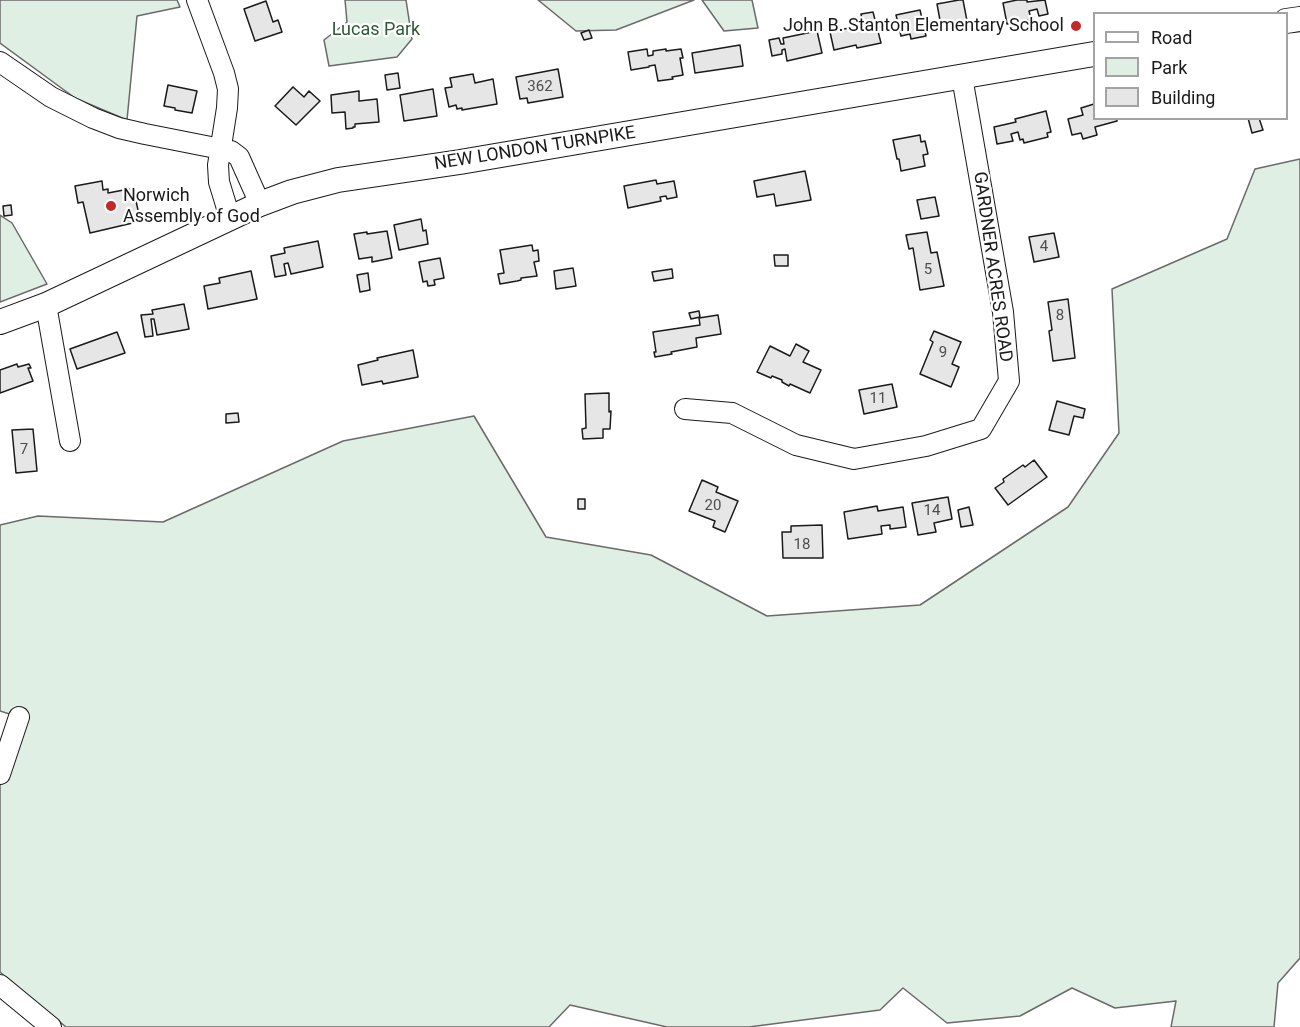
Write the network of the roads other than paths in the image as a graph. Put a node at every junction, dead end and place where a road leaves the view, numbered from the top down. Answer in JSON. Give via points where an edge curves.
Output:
{"nodes":[{"id":1,"x":197,"y":0,"type":"edge"},
{"id":2,"x":1093,"y":54,"type":"edge"},
{"id":3,"x":0,"y":62,"type":"edge"},
{"id":4,"x":962,"y":77,"type":"junction"},
{"id":5,"x":220,"y":148,"type":"junction"},
{"id":6,"x":261,"y":204,"type":"junction"},
{"id":7,"x":230,"y":218,"type":"junction"},
{"id":8,"x":46,"y":305,"type":"junction"},
{"id":9,"x":0,"y":321,"type":"edge"},
{"id":10,"x":685,"y":409,"type":"dead end"},
{"id":11,"x":70,"y":441,"type":"dead end"},
{"id":12,"x":19,"y":717,"type":"dead end"},
{"id":13,"x":0,"y":774,"type":"edge"},
{"id":14,"x":0,"y":984,"type":"edge"},
{"id":15,"x":51,"y":1027,"type":"edge"}],
"edges":[{"from":1,"to":5,"type":"street","via":[[228,89]]},
{"from":2,"to":4,"type":"main road","name":"NEW LONDON TURNPIKE"},
{"from":3,"to":5,"type":"street","via":[[51,97],[93,118],[119,128]]},
{"from":4,"to":6,"type":"main road","name":"NEW LONDON TURNPIKE","via":[[338,180]]},
{"from":4,"to":10,"type":"street","name":"GARDNER ACRES ROAD","via":[[1003,312],[1008,381],[981,429],[926,446],[854,459],[796,446],[732,413]]},
{"from":5,"to":6,"type":"street","via":[[238,157]]},
{"from":5,"to":7,"type":"street","via":[[218,176]]},
{"from":6,"to":7,"type":"main road","name":"NEW LONDON TURNPIKE"},
{"from":7,"to":8,"type":"main road","name":"NEW LONDON TURNPIKE"},
{"from":8,"to":9,"type":"main road","name":"NEW LONDON TURNPIKE"},
{"from":8,"to":11,"type":"street"},
{"from":12,"to":13,"type":"street"},
{"from":14,"to":15,"type":"street"}]}
